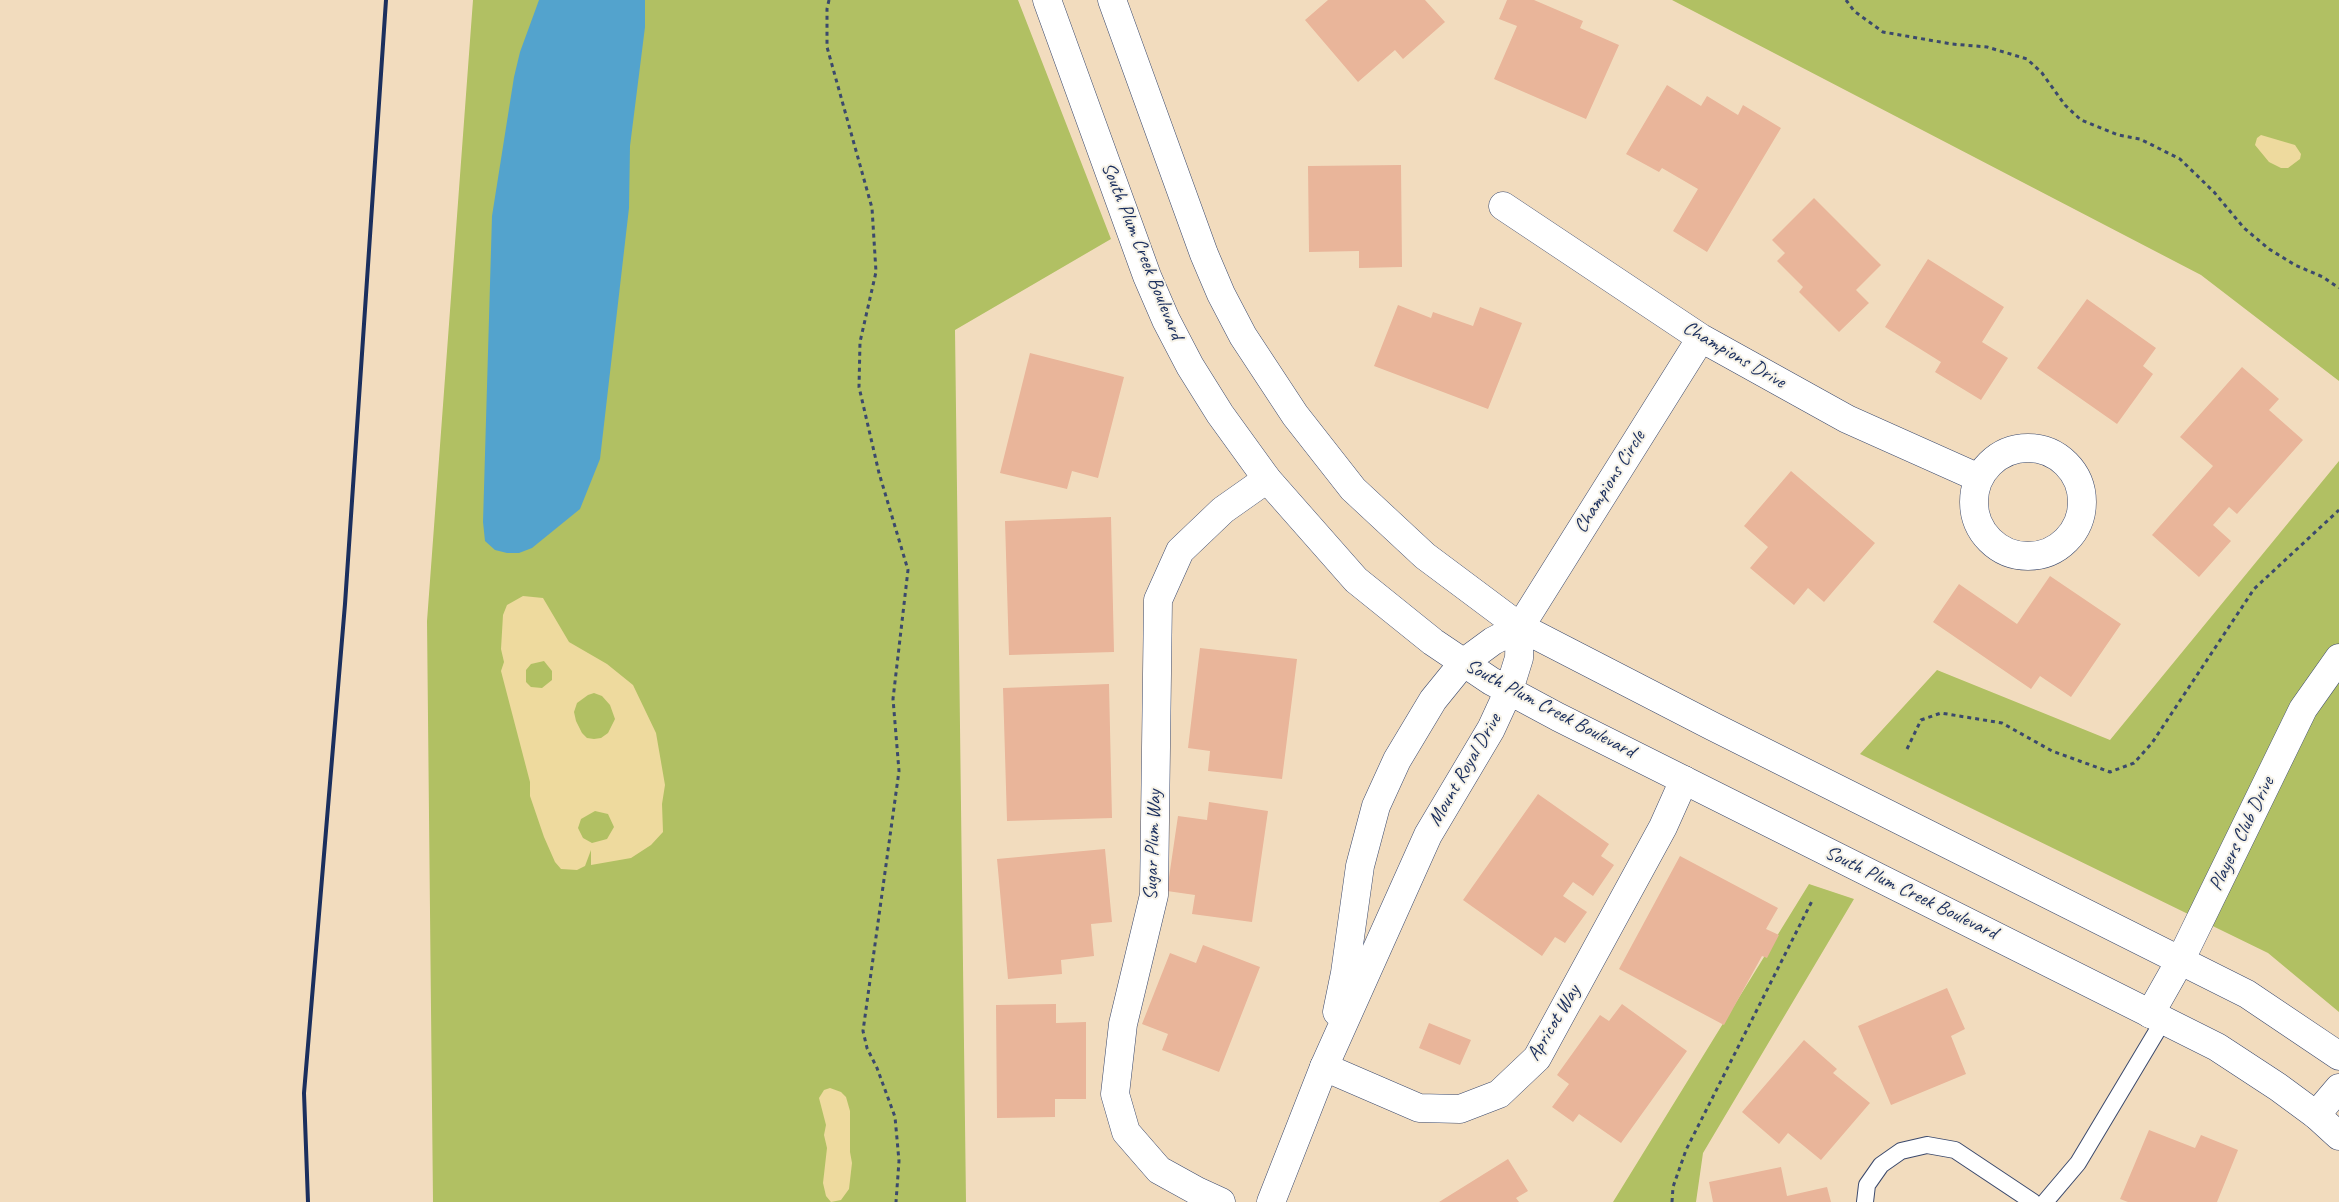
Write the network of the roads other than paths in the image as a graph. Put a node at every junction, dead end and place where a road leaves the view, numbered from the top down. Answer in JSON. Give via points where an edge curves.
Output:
{"nodes":[{"id":1,"x":1047,"y":0,"type":"edge"},
{"id":2,"x":1112,"y":0,"type":"edge"},
{"id":3,"x":1503,"y":206,"type":"dead end"},
{"id":4,"x":1701,"y":338,"type":"junction"},
{"id":5,"x":1979,"y":478,"type":"dead end"},
{"id":6,"x":1267,"y":479,"type":"junction"},
{"id":7,"x":1520,"y":627,"type":"junction"},
{"id":8,"x":2339,"y":658,"type":"edge"},
{"id":9,"x":1463,"y":663,"type":"junction"},
{"id":10,"x":1509,"y":690,"type":"junction"},
{"id":11,"x":1684,"y":780,"type":"junction"},
{"id":12,"x":2180,"y":961,"type":"junction"},
{"id":13,"x":2156,"y":1017,"type":"junction"},
{"id":14,"x":2339,"y":1056,"type":"edge"},
{"id":15,"x":1324,"y":1067,"type":"junction"},
{"id":16,"x":2339,"y":1088,"type":"edge"},
{"id":17,"x":2316,"y":1115,"type":"junction"},
{"id":18,"x":2339,"y":1136,"type":"edge"},
{"id":19,"x":1221,"y":1202,"type":"edge"},
{"id":20,"x":1271,"y":1202,"type":"edge"},
{"id":21,"x":1865,"y":1202,"type":"edge"},
{"id":22,"x":2033,"y":1202,"type":"edge"},
{"id":23,"x":2046,"y":1202,"type":"edge"}],
"edges":[{"from":1,"to":6,"type":"street","name":"South Plum Creek Boulevard","via":[[1166,320],[1220,414]]},
{"from":2,"to":7,"type":"street","via":[[1208,262],[1243,336],[1271,380],[1353,489],[1425,556]]},
{"from":3,"to":4,"type":"street","name":"Champions Drive"},
{"from":4,"to":5,"type":"street","name":"Champions Drive","via":[[1847,419]]},
{"from":4,"to":7,"type":"street","name":"Champions Circle"},
{"from":6,"to":9,"type":"street","name":"South Plum Creek Boulevard","via":[[1356,580]]},
{"from":6,"to":19,"type":"street","name":"Sugar Plum Way","via":[[1223,510],[1180,552],[1158,600],[1154,895],[1123,1024],[1115,1094],[1126,1132],[1159,1170]]},
{"from":7,"to":9,"type":"street","name":"Mount Royal Drive"},
{"from":7,"to":10,"type":"street","name":"Mount Royal Drive","via":[[1519,658]]},
{"from":7,"to":12,"type":"street","via":[[1631,686]]},
{"from":8,"to":12,"type":"street","name":"Players Club Drive","via":[[2303,709]]},
{"from":9,"to":10,"type":"street","name":"South Plum Creek Boulevard"},
{"from":9,"to":15,"type":"street","name":"Mount Royal Drive","via":[[1433,700],[1412,734],[1376,806],[1360,866],[1345,973]]},
{"from":10,"to":11,"type":"street","name":"South Plum Creek Boulevard"},
{"from":10,"to":15,"type":"street","name":"Mount Royal Drive","via":[[1428,835]]},
{"from":11,"to":13,"type":"street","name":"South Plum Creek Boulevard"},
{"from":11,"to":15,"type":"street","name":"Apricot Way","via":[[1663,827],[1537,1058],[1499,1094],[1460,1109],[1419,1108]]},
{"from":12,"to":13,"type":"street","name":"Players Club Drive"},
{"from":12,"to":14,"type":"street","via":[[2247,994]]},
{"from":13,"to":17,"type":"street","name":"South Plum Creek Boulevard","via":[[2217,1047]]},
{"from":13,"to":23,"type":"lane","via":[[2078,1163]]},
{"from":15,"to":20,"type":"street","name":"Mount Royal Drive"},
{"from":16,"to":17,"type":"street"},
{"from":17,"to":18,"type":"street","name":"South Plum Creek Boulevard"},
{"from":21,"to":22,"type":"lane","via":[[1867,1185],[1881,1166],[1901,1151],[1927,1145],[1955,1150]]}]}
